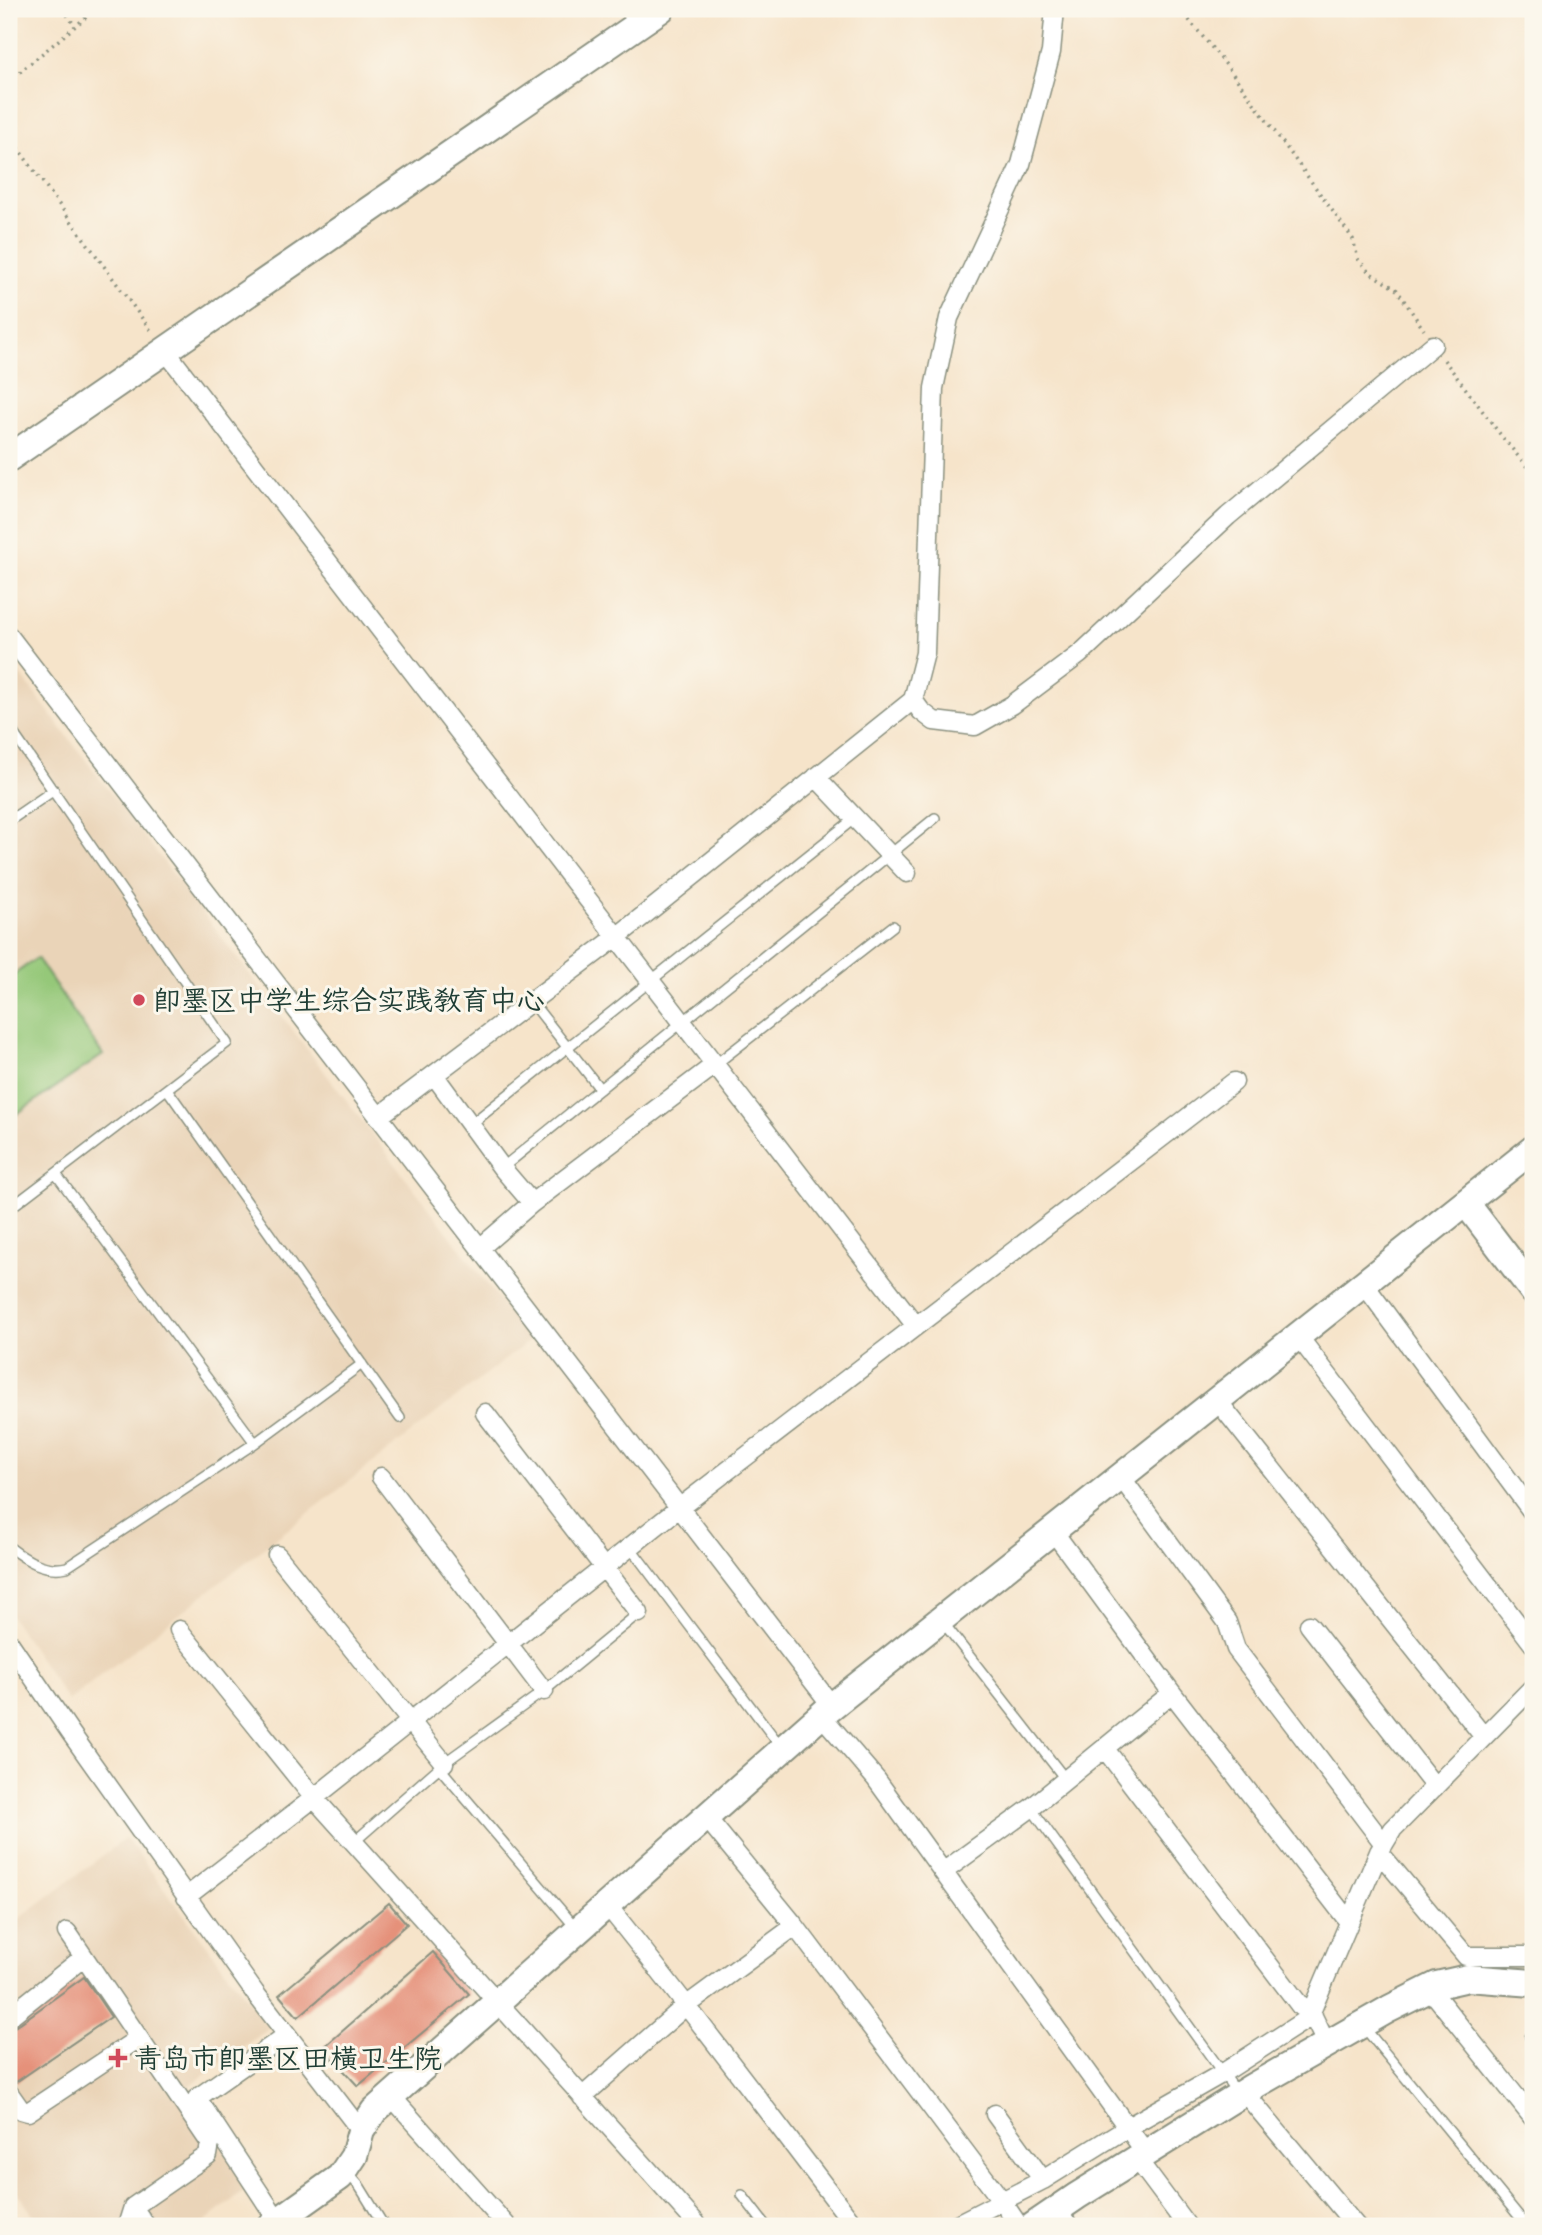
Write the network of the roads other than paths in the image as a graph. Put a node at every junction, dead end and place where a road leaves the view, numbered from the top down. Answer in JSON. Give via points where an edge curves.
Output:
{"nodes":[{"id":1,"x":1055,"y":9,"type":"edge"},
{"id":2,"x":643,"y":13,"type":"edge"},
{"id":3,"x":1433,"y":345,"type":"road end"},
{"id":4,"x":165,"y":350,"type":"junction"},
{"id":5,"x":9,"y":458,"type":"edge"},
{"id":6,"x":9,"y":636,"type":"edge"},
{"id":7,"x":913,"y":700,"type":"junction"},
{"id":8,"x":9,"y":727,"type":"edge"},
{"id":9,"x":816,"y":777,"type":"junction"},
{"id":10,"x":54,"y":790,"type":"junction"},
{"id":11,"x":855,"y":818,"type":"junction"},
{"id":12,"x":935,"y":818,"type":"dead end"},
{"id":13,"x":9,"y":821,"type":"edge"},
{"id":14,"x":890,"y":855,"type":"junction"},
{"id":15,"x":907,"y":873,"type":"dead end"},
{"id":16,"x":893,"y":926,"type":"dead end"},
{"id":17,"x":618,"y":936,"type":"junction"},
{"id":18,"x":652,"y":980,"type":"junction"},
{"id":19,"x":531,"y":1001,"type":"junction"},
{"id":20,"x":684,"y":1022,"type":"junction"},
{"id":21,"x":567,"y":1047,"type":"junction"},
{"id":22,"x":716,"y":1064,"type":"junction"},
{"id":23,"x":434,"y":1075,"type":"junction"},
{"id":24,"x":1234,"y":1082,"type":"dead end"},
{"id":25,"x":167,"y":1089,"type":"junction"},
{"id":26,"x":600,"y":1089,"type":"junction"},
{"id":27,"x":378,"y":1117,"type":"junction"},
{"id":28,"x":470,"y":1125,"type":"junction"},
{"id":29,"x":1533,"y":1149,"type":"edge"},
{"id":30,"x":502,"y":1168,"type":"junction"},
{"id":31,"x":56,"y":1174,"type":"junction"},
{"id":32,"x":532,"y":1203,"type":"junction"},
{"id":33,"x":1466,"y":1203,"type":"junction"},
{"id":34,"x":9,"y":1209,"type":"edge"},
{"id":35,"x":480,"y":1248,"type":"junction"},
{"id":36,"x":1364,"y":1284,"type":"junction"},
{"id":37,"x":1533,"y":1291,"type":"edge"},
{"id":38,"x":916,"y":1326,"type":"junction"},
{"id":39,"x":1298,"y":1336,"type":"junction"},
{"id":40,"x":362,"y":1364,"type":"junction"},
{"id":41,"x":1217,"y":1400,"type":"junction"},
{"id":42,"x":485,"y":1413,"type":"dead end"},
{"id":43,"x":400,"y":1418,"type":"dead end"},
{"id":44,"x":255,"y":1443,"type":"junction"},
{"id":45,"x":380,"y":1477,"type":"dead end"},
{"id":46,"x":1121,"y":1477,"type":"junction"},
{"id":47,"x":679,"y":1508,"type":"junction"},
{"id":48,"x":1533,"y":1513,"type":"edge"},
{"id":49,"x":1053,"y":1531,"type":"junction"},
{"id":50,"x":9,"y":1547,"type":"edge"},
{"id":51,"x":630,"y":1547,"type":"junction"},
{"id":52,"x":277,"y":1555,"type":"dead end"},
{"id":53,"x":604,"y":1568,"type":"junction"},
{"id":54,"x":639,"y":1613,"type":"joint"},
{"id":55,"x":941,"y":1619,"type":"junction"},
{"id":56,"x":1309,"y":1625,"type":"dead end"},
{"id":57,"x":179,"y":1630,"type":"dead end"},
{"id":58,"x":9,"y":1642,"type":"edge"},
{"id":59,"x":508,"y":1644,"type":"junction"},
{"id":60,"x":1533,"y":1644,"type":"edge"},
{"id":61,"x":1533,"y":1687,"type":"edge"},
{"id":62,"x":544,"y":1691,"type":"junction"},
{"id":63,"x":1172,"y":1693,"type":"junction"},
{"id":64,"x":827,"y":1711,"type":"junction"},
{"id":65,"x":411,"y":1721,"type":"junction"},
{"id":66,"x":1484,"y":1737,"type":"junction"},
{"id":67,"x":783,"y":1749,"type":"junction"},
{"id":68,"x":1105,"y":1749,"type":"junction"},
{"id":69,"x":441,"y":1765,"type":"junction"},
{"id":70,"x":1066,"y":1780,"type":"junction"},
{"id":71,"x":1435,"y":1787,"type":"junction"},
{"id":72,"x":314,"y":1798,"type":"junction"},
{"id":73,"x":1031,"y":1808,"type":"junction"},
{"id":74,"x":706,"y":1817,"type":"junction"},
{"id":75,"x":354,"y":1842,"type":"junction"},
{"id":76,"x":1382,"y":1848,"type":"junction"},
{"id":77,"x":943,"y":1872,"type":"junction"},
{"id":78,"x":186,"y":1897,"type":"junction"},
{"id":79,"x":607,"y":1905,"type":"junction"},
{"id":80,"x":1349,"y":1922,"type":"junction"},
{"id":81,"x":795,"y":1926,"type":"junction"},
{"id":82,"x":578,"y":1930,"type":"junction"},
{"id":83,"x":67,"y":1932,"type":"dead end"},
{"id":84,"x":1533,"y":1956,"type":"edge"},
{"id":85,"x":84,"y":1957,"type":"junction"},
{"id":86,"x":1533,"y":1983,"type":"edge"},
{"id":87,"x":1430,"y":1989,"type":"junction"},
{"id":88,"x":497,"y":2002,"type":"junction"},
{"id":89,"x":688,"y":2005,"type":"junction"},
{"id":90,"x":9,"y":2017,"type":"edge"},
{"id":91,"x":1318,"y":2025,"type":"junction"},
{"id":92,"x":1362,"y":2025,"type":"junction"},
{"id":93,"x":287,"y":2035,"type":"junction"},
{"id":94,"x":139,"y":2038,"type":"junction"},
{"id":95,"x":1233,"y":2085,"type":"junction"},
{"id":96,"x":9,"y":2093,"type":"edge"},
{"id":97,"x":391,"y":2096,"type":"junction"},
{"id":98,"x":582,"y":2097,"type":"junction"},
{"id":99,"x":995,"y":2114,"type":"dead end"},
{"id":100,"x":1533,"y":2118,"type":"edge"},
{"id":101,"x":361,"y":2131,"type":"junction"},
{"id":102,"x":1136,"y":2143,"type":"junction"},
{"id":103,"x":345,"y":2170,"type":"junction"},
{"id":104,"x":1043,"y":2180,"type":"junction"},
{"id":105,"x":742,"y":2195,"type":"dead end"},
{"id":106,"x":133,"y":2207,"type":"junction"},
{"id":107,"x":1015,"y":2217,"type":"edge"},
{"id":108,"x":1067,"y":2217,"type":"edge"},
{"id":109,"x":696,"y":2223,"type":"dead end"},
{"id":110,"x":275,"y":2224,"type":"edge"},
{"id":111,"x":127,"y":2226,"type":"edge"},
{"id":112,"x":146,"y":2226,"type":"edge"},
{"id":113,"x":384,"y":2226,"type":"edge"},
{"id":114,"x":507,"y":2226,"type":"edge"},
{"id":115,"x":766,"y":2226,"type":"edge"},
{"id":116,"x":855,"y":2226,"type":"edge"},
{"id":117,"x":953,"y":2226,"type":"edge"},
{"id":118,"x":1187,"y":2226,"type":"edge"},
{"id":119,"x":1356,"y":2226,"type":"edge"},
{"id":120,"x":1527,"y":2226,"type":"edge"}],
"edges":[{"from":1,"to":7,"type":"street","via":[[1051,52],[1021,164],[949,318],[934,388],[925,653]]},
{"from":2,"to":4,"type":"street"},
{"from":3,"to":7,"type":"street","via":[[1228,516],[1080,654],[1012,705],[975,726],[934,721]]},
{"from":4,"to":5,"type":"street"},
{"from":4,"to":17,"type":"street"},
{"from":6,"to":27,"type":"street"},
{"from":7,"to":9,"type":"street"},
{"from":8,"to":10,"type":"lane"},
{"from":9,"to":11,"type":"street"},
{"from":9,"to":17,"type":"street"},
{"from":10,"to":13,"type":"lane"},
{"from":10,"to":25,"type":"lane","via":[[227,1043]]},
{"from":11,"to":14,"type":"street"},
{"from":11,"to":18,"type":"lane"},
{"from":12,"to":14,"type":"lane"},
{"from":14,"to":15,"type":"street"},
{"from":14,"to":20,"type":"lane"},
{"from":16,"to":22,"type":"lane"},
{"from":17,"to":18,"type":"street"},
{"from":17,"to":19,"type":"street"},
{"from":18,"to":20,"type":"street"},
{"from":18,"to":21,"type":"lane"},
{"from":19,"to":21,"type":"lane"},
{"from":19,"to":23,"type":"street"},
{"from":20,"to":22,"type":"street"},
{"from":20,"to":26,"type":"lane"},
{"from":21,"to":26,"type":"lane"},
{"from":21,"to":28,"type":"lane"},
{"from":22,"to":32,"type":"street"},
{"from":22,"to":38,"type":"street"},
{"from":23,"to":27,"type":"street"},
{"from":23,"to":28,"type":"street"},
{"from":24,"to":38,"type":"street"},
{"from":25,"to":31,"type":"lane"},
{"from":25,"to":40,"type":"lane"},
{"from":26,"to":30,"type":"lane"},
{"from":27,"to":35,"type":"street"},
{"from":28,"to":30,"type":"street"},
{"from":29,"to":33,"type":"street"},
{"from":30,"to":32,"type":"street"},
{"from":31,"to":34,"type":"lane"},
{"from":31,"to":44,"type":"lane"},
{"from":32,"to":35,"type":"street"},
{"from":33,"to":36,"type":"street"},
{"from":33,"to":37,"type":"street"},
{"from":35,"to":47,"type":"street"},
{"from":36,"to":39,"type":"street"},
{"from":36,"to":48,"type":"street"},
{"from":38,"to":47,"type":"street"},
{"from":39,"to":41,"type":"street"},
{"from":39,"to":60,"type":"street"},
{"from":40,"to":43,"type":"lane"},
{"from":40,"to":44,"type":"lane"},
{"from":41,"to":46,"type":"street"},
{"from":41,"to":66,"type":"street"},
{"from":42,"to":53,"type":"street"},
{"from":44,"to":50,"type":"lane","via":[[67,1567],[55,1570],[27,1560]]},
{"from":45,"to":59,"type":"street"},
{"from":46,"to":49,"type":"street"},
{"from":46,"to":76,"type":"street","via":[[1227,1622],[1236,1649]]},
{"from":47,"to":51,"type":"street"},
{"from":47,"to":64,"type":"street"},
{"from":49,"to":55,"type":"street"},
{"from":49,"to":63,"type":"street"},
{"from":51,"to":53,"type":"street"},
{"from":51,"to":67,"type":"lane"},
{"from":52,"to":65,"type":"street"},
{"from":53,"to":54,"type":"street"},
{"from":53,"to":59,"type":"street"},
{"from":54,"to":62,"type":"lane"},
{"from":55,"to":64,"type":"street"},
{"from":55,"to":70,"type":"lane"},
{"from":56,"to":71,"type":"street"},
{"from":57,"to":72,"type":"street"},
{"from":58,"to":78,"type":"street"},
{"from":59,"to":62,"type":"street"},
{"from":59,"to":65,"type":"street"},
{"from":61,"to":66,"type":"street"},
{"from":62,"to":69,"type":"lane"},
{"from":63,"to":68,"type":"street"},
{"from":63,"to":80,"type":"street"},
{"from":64,"to":67,"type":"street"},
{"from":64,"to":77,"type":"street"},
{"from":65,"to":69,"type":"street"},
{"from":65,"to":72,"type":"street"},
{"from":66,"to":71,"type":"street"},
{"from":67,"to":74,"type":"street"},
{"from":68,"to":70,"type":"street"},
{"from":68,"to":91,"type":"street"},
{"from":69,"to":75,"type":"lane"},
{"from":69,"to":82,"type":"lane"},
{"from":70,"to":73,"type":"street"},
{"from":71,"to":76,"type":"street"},
{"from":72,"to":75,"type":"street"},
{"from":72,"to":78,"type":"street"},
{"from":73,"to":77,"type":"street"},
{"from":73,"to":95,"type":"lane"},
{"from":74,"to":79,"type":"street"},
{"from":74,"to":81,"type":"street"},
{"from":75,"to":88,"type":"street"},
{"from":76,"to":80,"type":"street"},
{"from":76,"to":84,"type":"street","via":[[1466,1956]]},
{"from":77,"to":102,"type":"street"},
{"from":78,"to":93,"type":"street"},
{"from":79,"to":82,"type":"street"},
{"from":79,"to":89,"type":"street"},
{"from":80,"to":91,"type":"street"},
{"from":81,"to":89,"type":"street"},
{"from":81,"to":107,"type":"street"},
{"from":82,"to":88,"type":"street"},
{"from":83,"to":85,"type":"street"},
{"from":85,"to":90,"type":"street"},
{"from":85,"to":94,"type":"street"},
{"from":86,"to":87,"type":"street","via":[[1468,1978]]},
{"from":87,"to":92,"type":"street"},
{"from":87,"to":100,"type":"street"},
{"from":88,"to":97,"type":"street"},
{"from":88,"to":98,"type":"street"},
{"from":89,"to":98,"type":"street"},
{"from":89,"to":116,"type":"street"},
{"from":91,"to":92,"type":"street"},
{"from":91,"to":95,"type":"street"},
{"from":92,"to":120,"type":"lane"},
{"from":93,"to":101,"type":"street"},
{"from":93,"to":110,"type":"street","via":[[197,2098]]},
{"from":94,"to":96,"type":"street","via":[[29,2112],[21,2110]]},
{"from":94,"to":106,"type":"street","via":[[210,2143],[208,2155]]},
{"from":95,"to":102,"type":"street"},
{"from":95,"to":119,"type":"street"},
{"from":97,"to":101,"type":"street"},
{"from":97,"to":114,"type":"street"},
{"from":98,"to":109,"type":"street"},
{"from":99,"to":104,"type":"street"},
{"from":101,"to":103,"type":"street"},
{"from":102,"to":104,"type":"street"},
{"from":102,"to":108,"type":"street"},
{"from":102,"to":118,"type":"street"},
{"from":103,"to":110,"type":"street"},
{"from":103,"to":113,"type":"lane"},
{"from":104,"to":107,"type":"street"},
{"from":105,"to":115,"type":"lane"},
{"from":106,"to":111,"type":"street"},
{"from":106,"to":112,"type":"street"},
{"from":107,"to":108,"type":"street"},
{"from":107,"to":117,"type":"street"}]}
